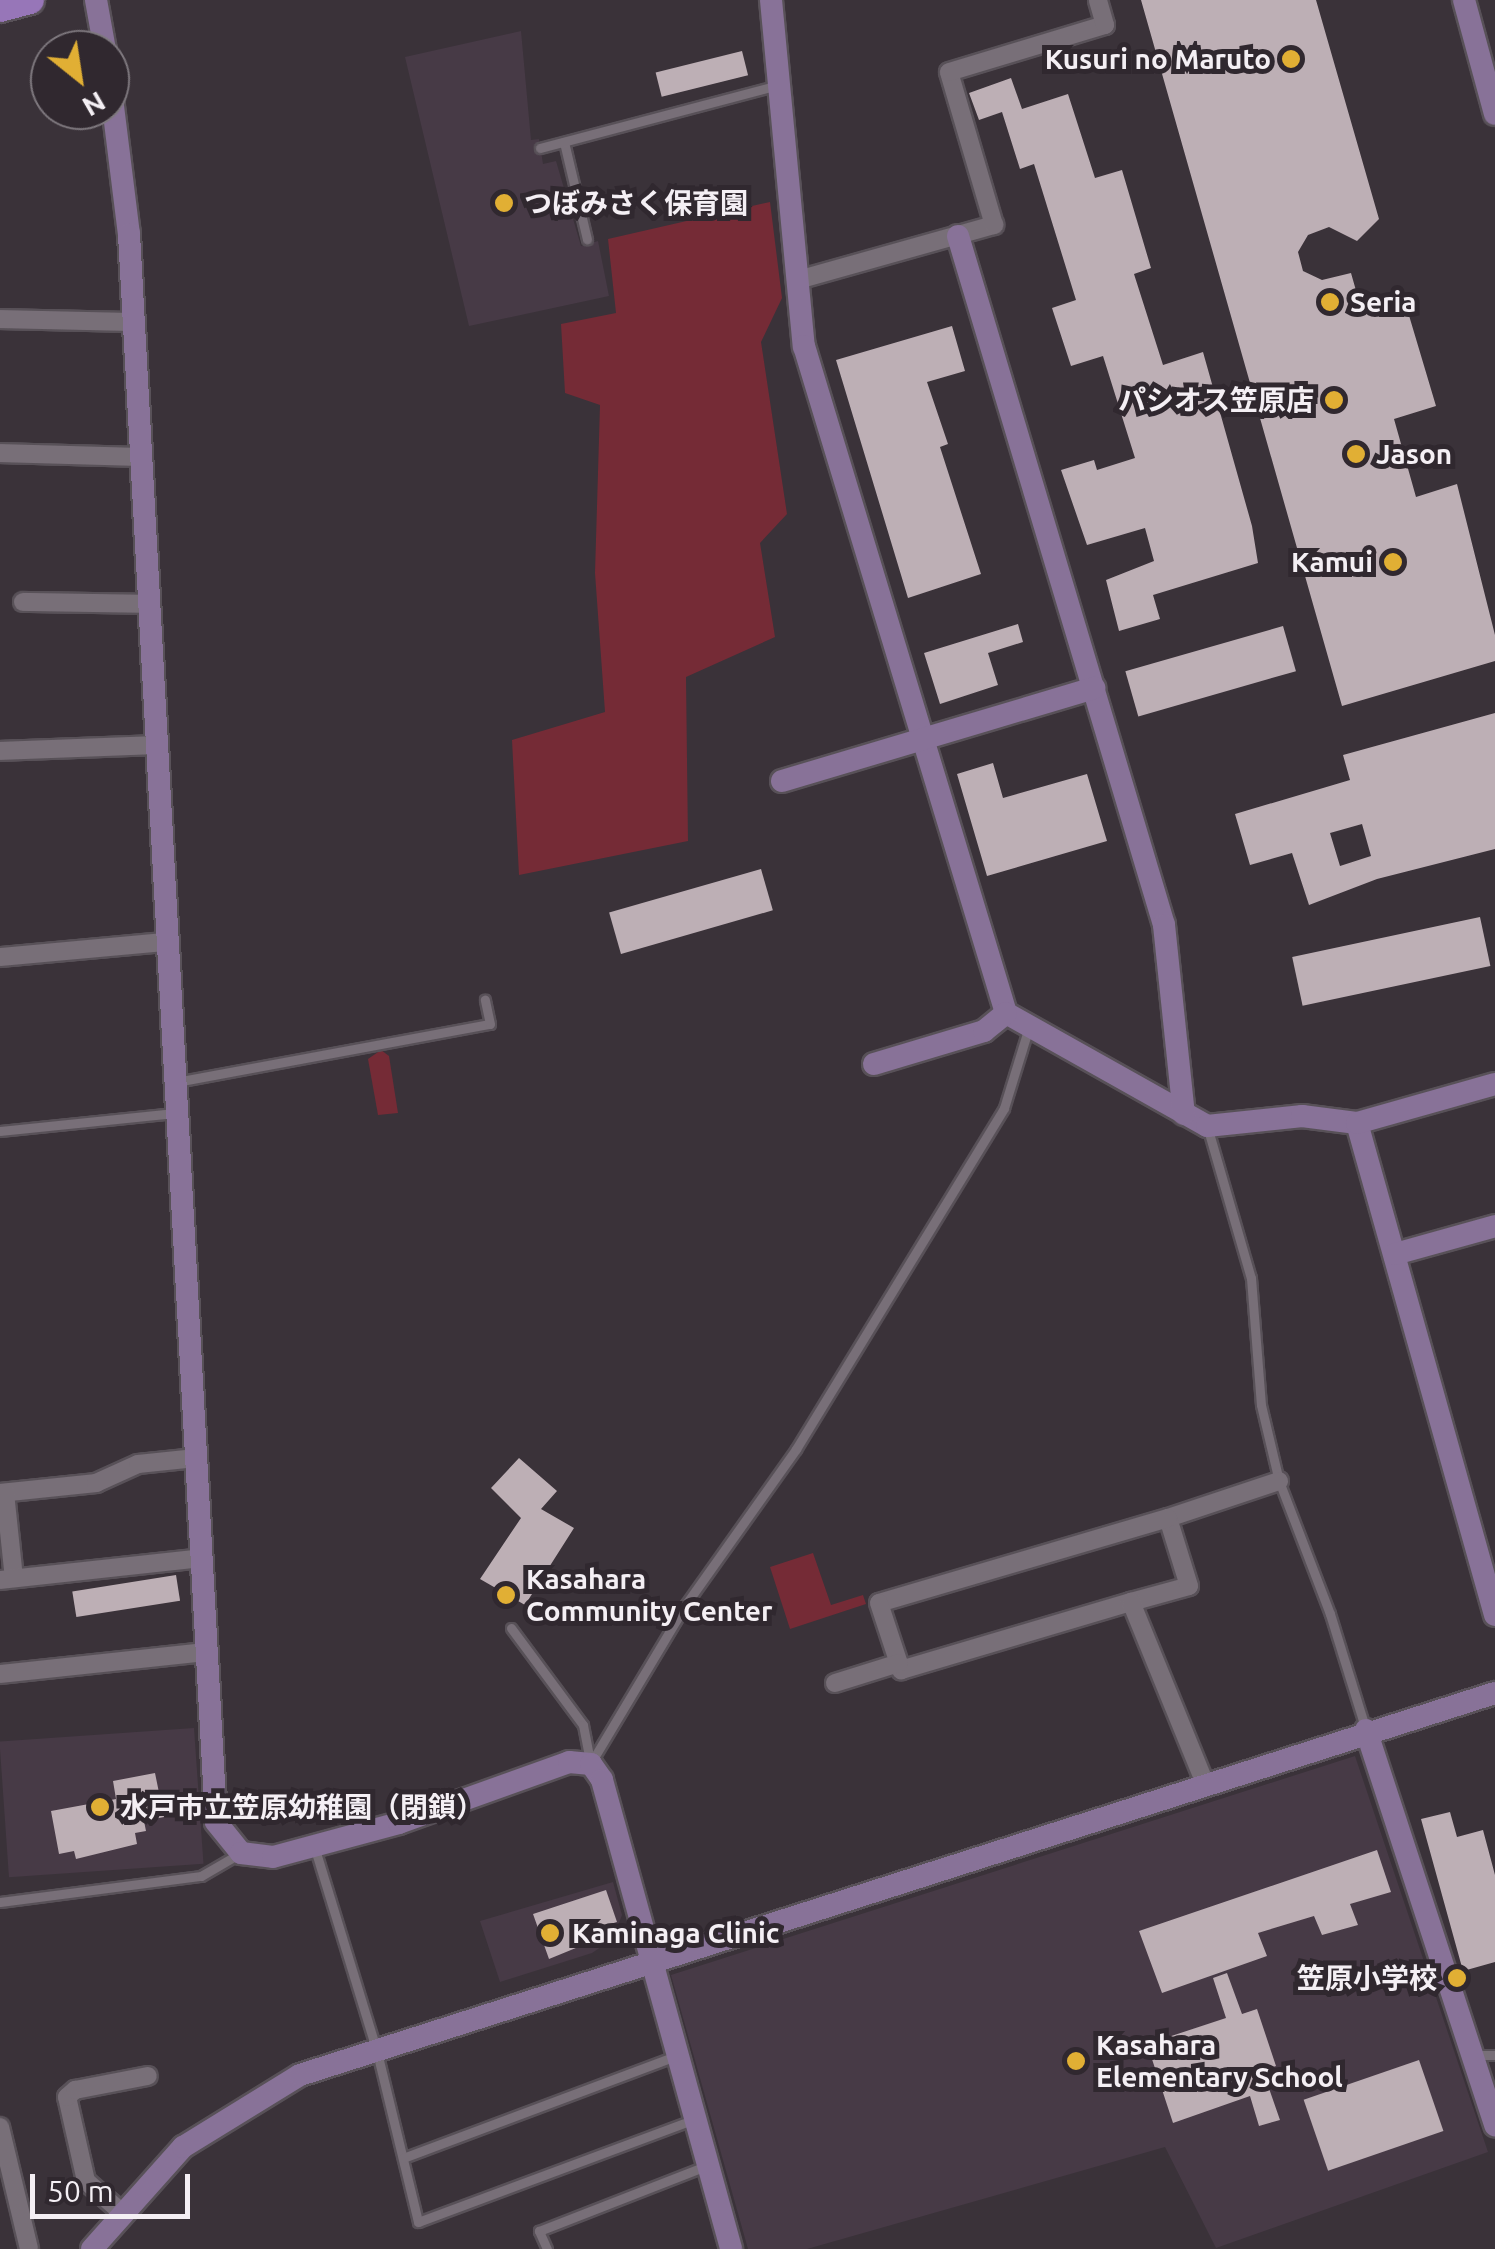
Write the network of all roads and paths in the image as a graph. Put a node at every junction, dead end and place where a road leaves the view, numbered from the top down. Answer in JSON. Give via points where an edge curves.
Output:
{"nodes":[{"id":1,"x":30,"y":0,"type":"edge"},
{"id":2,"x":96,"y":0,"type":"edge"},
{"id":3,"x":771,"y":0,"type":"edge"},
{"id":4,"x":1098,"y":0,"type":"edge"},
{"id":5,"x":1464,"y":0,"type":"edge"},
{"id":6,"x":0,"y":8,"type":"edge"},
{"id":7,"x":101,"y":30,"type":"edge"},
{"id":8,"x":780,"y":84,"type":"junction"},
{"id":9,"x":1495,"y":114,"type":"edge"},
{"id":10,"x":115,"y":130,"type":"edge"},
{"id":11,"x":564,"y":142,"type":"junction"},
{"id":12,"x":540,"y":148,"type":"dead end"},
{"id":13,"x":958,"y":236,"type":"junction"},
{"id":14,"x":587,"y":239,"type":"dead end"},
{"id":15,"x":798,"y":280,"type":"junction"},
{"id":16,"x":0,"y":319,"type":"edge"},
{"id":17,"x":133,"y":322,"type":"junction"},
{"id":18,"x":0,"y":453,"type":"edge"},
{"id":19,"x":140,"y":457,"type":"junction"},
{"id":20,"x":23,"y":602,"type":"dead end"},
{"id":21,"x":148,"y":604,"type":"junction"},
{"id":22,"x":1094,"y":688,"type":"junction"},
{"id":23,"x":921,"y":739,"type":"junction"},
{"id":24,"x":155,"y":745,"type":"junction"},
{"id":25,"x":0,"y":751,"type":"edge"},
{"id":26,"x":782,"y":781,"type":"dead end"},
{"id":27,"x":166,"y":942,"type":"junction"},
{"id":28,"x":0,"y":957,"type":"edge"},
{"id":29,"x":485,"y":1000,"type":"dead end"},
{"id":30,"x":1006,"y":1013,"type":"junction"},
{"id":31,"x":1028,"y":1028,"type":"junction"},
{"id":32,"x":874,"y":1064,"type":"dead end"},
{"id":33,"x":173,"y":1083,"type":"junction"},
{"id":34,"x":1495,"y":1084,"type":"edge"},
{"id":35,"x":175,"y":1113,"type":"junction"},
{"id":36,"x":1184,"y":1114,"type":"junction"},
{"id":37,"x":1357,"y":1123,"type":"junction"},
{"id":38,"x":1207,"y":1126,"type":"junction"},
{"id":39,"x":0,"y":1131,"type":"edge"},
{"id":40,"x":1495,"y":1226,"type":"edge"},
{"id":41,"x":1396,"y":1254,"type":"junction"},
{"id":42,"x":196,"y":1458,"type":"junction"},
{"id":43,"x":1278,"y":1481,"type":"junction"},
{"id":44,"x":2,"y":1493,"type":"edge"},
{"id":45,"x":1168,"y":1518,"type":"junction"},
{"id":46,"x":1487,"y":1554,"type":"edge"},
{"id":47,"x":202,"y":1558,"type":"junction"},
{"id":48,"x":7,"y":1579,"type":"edge"},
{"id":49,"x":1132,"y":1602,"type":"junction"},
{"id":50,"x":1495,"y":1614,"type":"edge"},
{"id":51,"x":511,"y":1628,"type":"dead end"},
{"id":52,"x":206,"y":1652,"type":"junction"},
{"id":53,"x":898,"y":1663,"type":"junction"},
{"id":54,"x":0,"y":1674,"type":"edge"},
{"id":55,"x":834,"y":1683,"type":"dead end"},
{"id":56,"x":1495,"y":1693,"type":"edge"},
{"id":57,"x":1366,"y":1730,"type":"junction"},
{"id":58,"x":591,"y":1764,"type":"junction"},
{"id":59,"x":1204,"y":1780,"type":"junction"},
{"id":60,"x":315,"y":1849,"type":"junction"},
{"id":61,"x":241,"y":1853,"type":"junction"},
{"id":62,"x":0,"y":1902,"type":"edge"},
{"id":63,"x":650,"y":1961,"type":"junction"},
{"id":64,"x":376,"y":2048,"type":"junction"},
{"id":65,"x":1483,"y":2055,"type":"edge"},
{"id":66,"x":676,"y":2056,"type":"junction"},
{"id":67,"x":148,"y":2076,"type":"dead end"},
{"id":68,"x":693,"y":2120,"type":"junction"},
{"id":69,"x":1495,"y":2125,"type":"edge"},
{"id":70,"x":0,"y":2127,"type":"edge"},
{"id":71,"x":403,"y":2158,"type":"junction"},
{"id":72,"x":706,"y":2166,"type":"junction"},
{"id":73,"x":120,"y":2211,"type":"junction"},
{"id":74,"x":29,"y":2249,"type":"edge"},
{"id":75,"x":92,"y":2249,"type":"edge"},
{"id":76,"x":547,"y":2249,"type":"edge"},
{"id":77,"x":731,"y":2249,"type":"edge"}],
"edges":[{"from":1,"to":6,"type":"main road"},
{"from":2,"to":7,"type":"street"},
{"from":3,"to":8,"type":"street"},
{"from":4,"to":13,"type":"street","via":[[1105,25],[949,72],[994,225]]},
{"from":5,"to":9,"type":"street"},
{"from":8,"to":11,"type":"lane"},
{"from":8,"to":15,"type":"street"},
{"from":10,"to":17,"type":"street"},
{"from":11,"to":12,"type":"lane"},
{"from":11,"to":14,"type":"lane"},
{"from":13,"to":15,"type":"street"},
{"from":13,"to":22,"type":"street"},
{"from":15,"to":23,"type":"street","via":[[817,394]]},
{"from":16,"to":17,"type":"street"},
{"from":17,"to":19,"type":"street"},
{"from":18,"to":19,"type":"street"},
{"from":19,"to":21,"type":"street"},
{"from":20,"to":21,"type":"street"},
{"from":21,"to":24,"type":"street"},
{"from":22,"to":23,"type":"street"},
{"from":22,"to":36,"type":"street","via":[[1164,925]]},
{"from":23,"to":26,"type":"street"},
{"from":23,"to":30,"type":"street"},
{"from":24,"to":25,"type":"street"},
{"from":24,"to":27,"type":"street"},
{"from":27,"to":28,"type":"street"},
{"from":27,"to":33,"type":"street"},
{"from":29,"to":33,"type":"lane","via":[[490,1024]]},
{"from":30,"to":31,"type":"street"},
{"from":30,"to":32,"type":"street","via":[[984,1031]]},
{"from":31,"to":36,"type":"street"},
{"from":31,"to":58,"type":"lane","via":[[1004,1108],[796,1449],[686,1604]]},
{"from":33,"to":35,"type":"street"},
{"from":34,"to":37,"type":"street"},
{"from":35,"to":39,"type":"lane"},
{"from":35,"to":42,"type":"street"},
{"from":36,"to":38,"type":"street"},
{"from":37,"to":38,"type":"street","via":[[1302,1116]]},
{"from":37,"to":41,"type":"street"},
{"from":38,"to":43,"type":"lane","via":[[1250,1278],[1262,1405]]},
{"from":40,"to":41,"type":"street"},
{"from":41,"to":46,"type":"street"},
{"from":42,"to":44,"type":"street","via":[[138,1464],[96,1483]]},
{"from":42,"to":47,"type":"street"},
{"from":43,"to":45,"type":"street"},
{"from":43,"to":57,"type":"lane"},
{"from":44,"to":48,"type":"street"},
{"from":45,"to":49,"type":"street","via":[[1189,1586]]},
{"from":45,"to":53,"type":"street","via":[[879,1603]]},
{"from":46,"to":50,"type":"street"},
{"from":47,"to":48,"type":"street"},
{"from":47,"to":52,"type":"street"},
{"from":49,"to":53,"type":"street","via":[[901,1670]]},
{"from":49,"to":59,"type":"street"},
{"from":51,"to":58,"type":"lane","via":[[583,1725]]},
{"from":52,"to":54,"type":"street"},
{"from":52,"to":61,"type":"street","via":[[216,1822]]},
{"from":53,"to":55,"type":"street"},
{"from":56,"to":57,"type":"street"},
{"from":57,"to":59,"type":"street"},
{"from":57,"to":65,"type":"street"},
{"from":58,"to":60,"type":"street","via":[[569,1762]]},
{"from":58,"to":63,"type":"street","via":[[602,1780]]},
{"from":59,"to":63,"type":"street"},
{"from":60,"to":61,"type":"street","via":[[273,1857]]},
{"from":60,"to":64,"type":"lane"},
{"from":61,"to":62,"type":"lane","via":[[201,1876]]},
{"from":63,"to":64,"type":"street"},
{"from":63,"to":66,"type":"street"},
{"from":64,"to":71,"type":"lane"},
{"from":64,"to":73,"type":"street","via":[[300,2074],[220,2120]]},
{"from":65,"to":69,"type":"street"},
{"from":66,"to":68,"type":"street"},
{"from":66,"to":71,"type":"lane"},
{"from":67,"to":73,"type":"street","via":[[68,2097],[86,2181]]},
{"from":68,"to":71,"type":"lane","via":[[418,2222]]},
{"from":68,"to":72,"type":"street"},
{"from":70,"to":74,"type":"street"},
{"from":72,"to":76,"type":"lane","via":[[539,2231]]},
{"from":72,"to":77,"type":"street"},
{"from":73,"to":75,"type":"street"}]}
